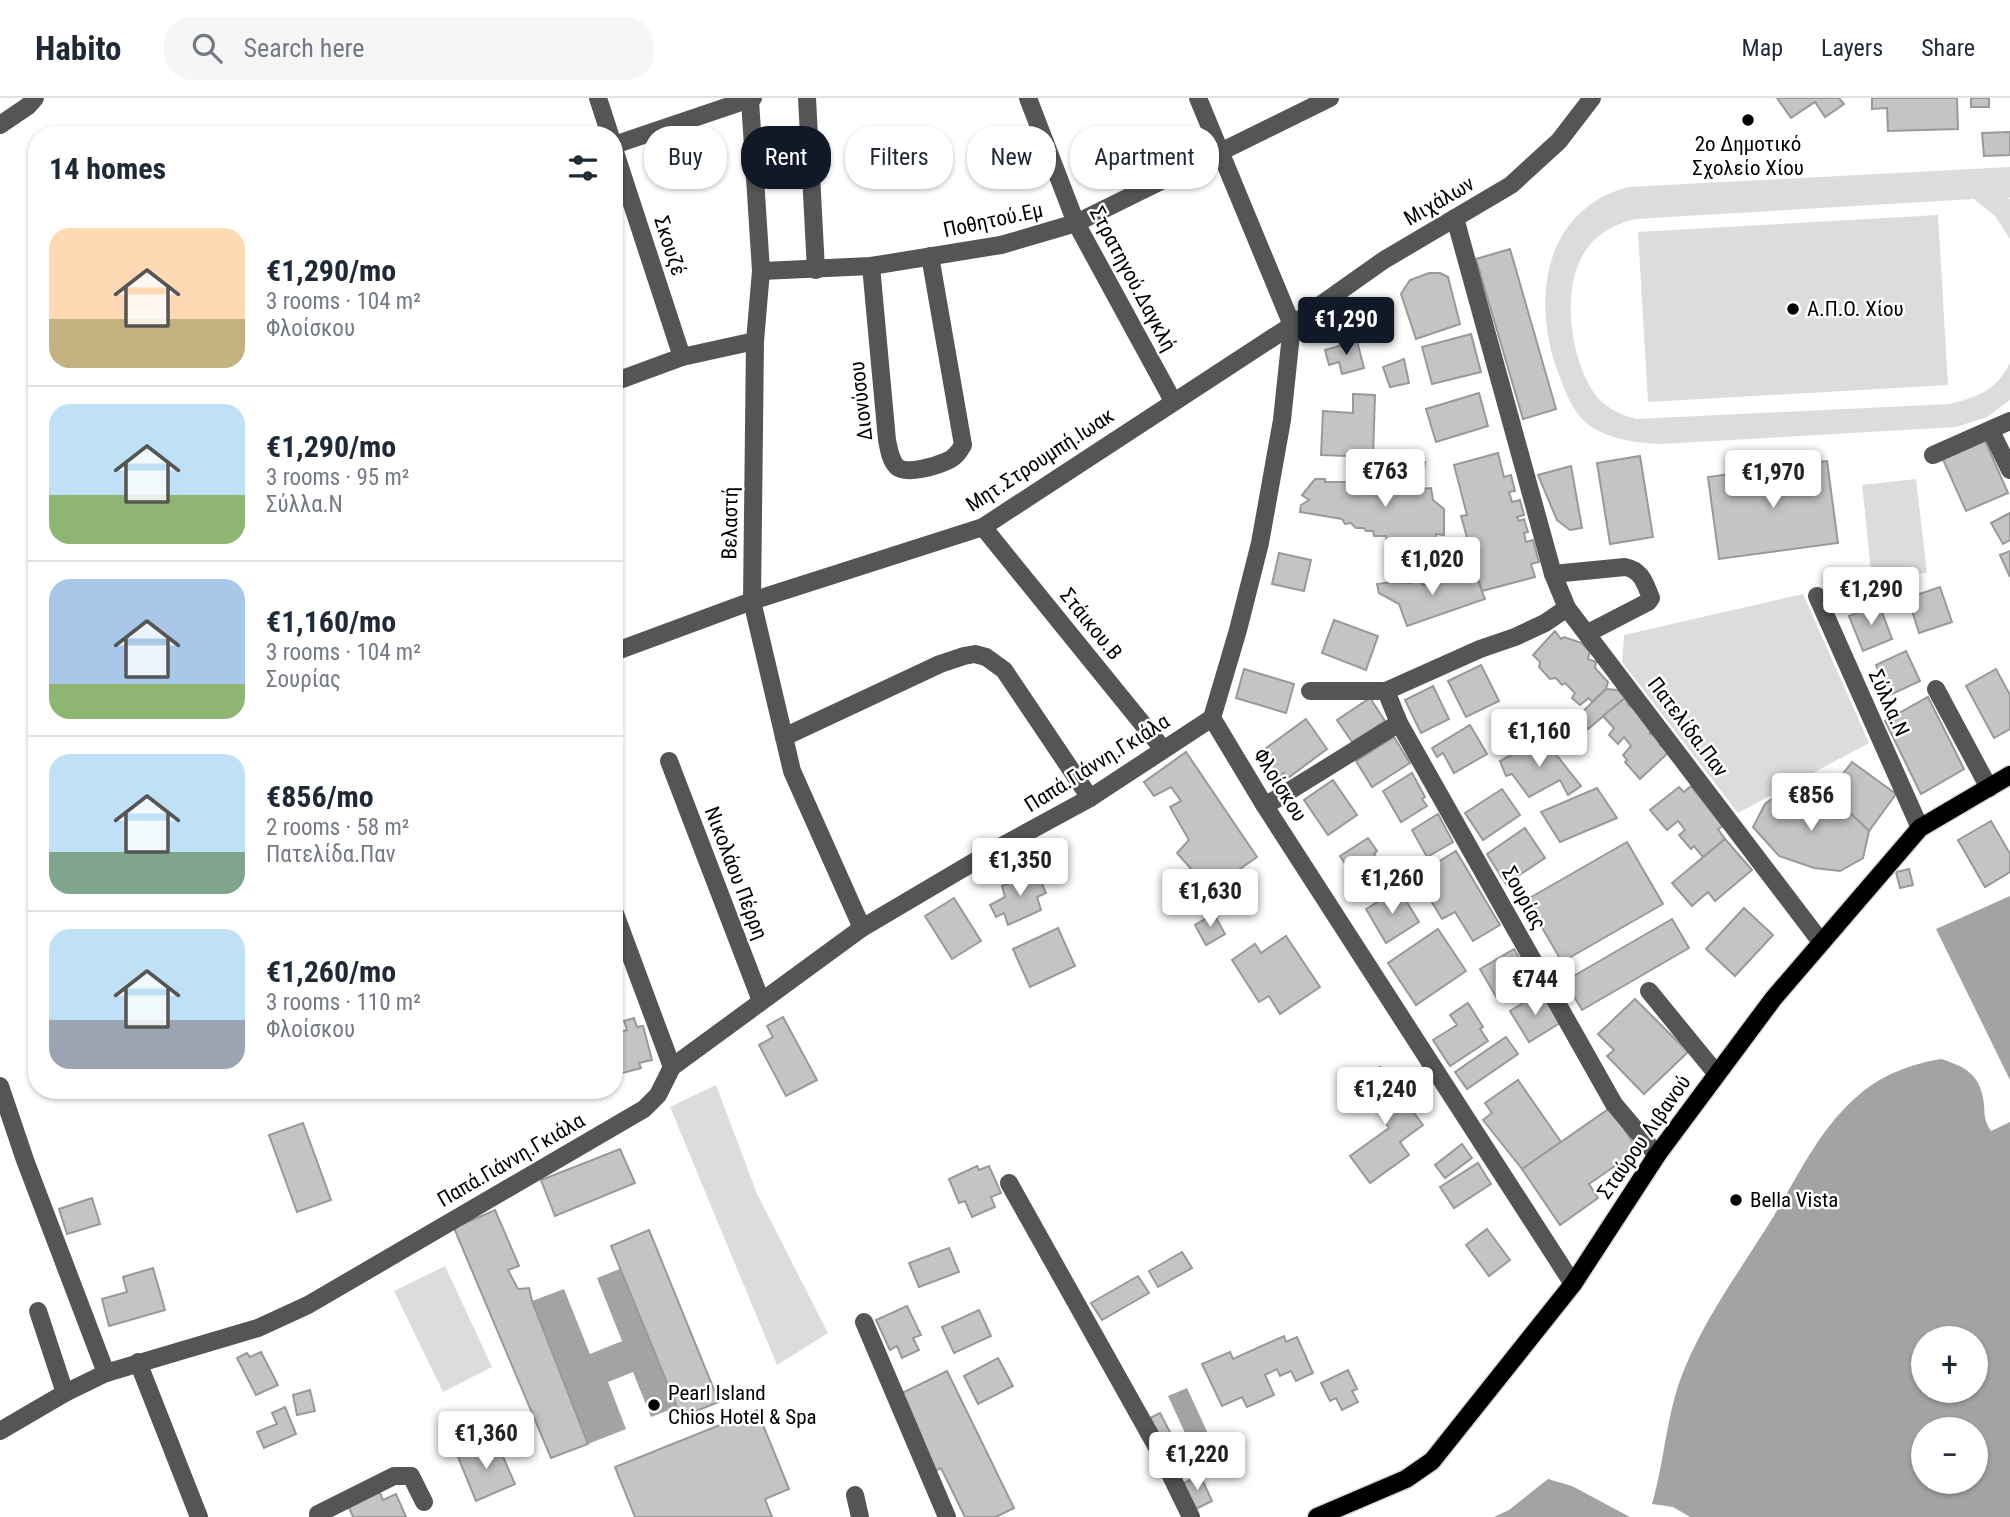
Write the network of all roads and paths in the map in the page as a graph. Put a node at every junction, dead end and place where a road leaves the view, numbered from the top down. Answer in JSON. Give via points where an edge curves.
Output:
{"nodes":[{"id":1,"x":35,"y":98,"type":"edge"},
{"id":2,"x":598,"y":98,"type":"edge"},
{"id":3,"x":807,"y":98,"type":"edge"},
{"id":4,"x":1028,"y":98,"type":"edge"},
{"id":5,"x":1198,"y":98,"type":"edge"},
{"id":6,"x":1330,"y":98,"type":"edge"},
{"id":7,"x":1592,"y":98,"type":"edge"},
{"id":8,"x":751,"y":99,"type":"edge"},
{"id":9,"x":0,"y":125,"type":"edge"},
{"id":10,"x":607,"y":126,"type":"edge"},
{"id":11,"x":1208,"y":126,"type":"edge"},
{"id":12,"x":623,"y":144,"type":"edge"},
{"id":13,"x":1219,"y":154,"type":"joint"},
{"id":14,"x":623,"y":175,"type":"edge"},
{"id":15,"x":1146,"y":189,"type":"edge"},
{"id":16,"x":1455,"y":218,"type":"junction"},
{"id":17,"x":1076,"y":223,"type":"junction"},
{"id":18,"x":930,"y":256,"type":"junction"},
{"id":19,"x":871,"y":266,"type":"junction"},
{"id":20,"x":816,"y":270,"type":"junction"},
{"id":21,"x":761,"y":271,"type":"junction"},
{"id":22,"x":1292,"y":325,"type":"junction"},
{"id":23,"x":755,"y":341,"type":"junction"},
{"id":24,"x":682,"y":357,"type":"junction"},
{"id":25,"x":623,"y":379,"type":"edge"},
{"id":26,"x":1172,"y":401,"type":"junction"},
{"id":27,"x":2010,"y":421,"type":"edge"},
{"id":28,"x":1991,"y":431,"type":"junction"},
{"id":29,"x":1933,"y":455,"type":"dead end"},
{"id":30,"x":2010,"y":470,"type":"edge"},
{"id":31,"x":983,"y":527,"type":"junction"},
{"id":32,"x":1553,"y":574,"type":"junction"},
{"id":33,"x":1817,"y":596,"type":"dead end"},
{"id":34,"x":752,"y":601,"type":"junction"},
{"id":35,"x":1567,"y":608,"type":"junction"},
{"id":36,"x":1588,"y":633,"type":"junction"},
{"id":37,"x":623,"y":649,"type":"edge"},
{"id":38,"x":1936,"y":689,"type":"dead end"},
{"id":39,"x":1310,"y":691,"type":"dead end"},
{"id":40,"x":1386,"y":691,"type":"junction"},
{"id":41,"x":1212,"y":718,"type":"junction"},
{"id":42,"x":1399,"y":723,"type":"junction"},
{"id":43,"x":784,"y":737,"type":"junction"},
{"id":44,"x":1163,"y":749,"type":"junction"},
{"id":45,"x":669,"y":761,"type":"dead end"},
{"id":46,"x":2010,"y":775,"type":"edge"},
{"id":47,"x":1989,"y":788,"type":"junction"},
{"id":48,"x":1090,"y":798,"type":"junction"},
{"id":49,"x":1265,"y":806,"type":"junction"},
{"id":50,"x":1920,"y":828,"type":"junction"},
{"id":51,"x":862,"y":928,"type":"junction"},
{"id":52,"x":623,"y":935,"type":"edge"},
{"id":53,"x":1821,"y":942,"type":"junction"},
{"id":54,"x":1649,"y":990,"type":"dead end"},
{"id":55,"x":761,"y":1001,"type":"junction"},
{"id":56,"x":672,"y":1067,"type":"junction"},
{"id":57,"x":1716,"y":1073,"type":"junction"},
{"id":58,"x":0,"y":1086,"type":"edge"},
{"id":59,"x":1657,"y":1155,"type":"junction"},
{"id":60,"x":1009,"y":1182,"type":"dead end"},
{"id":61,"x":1573,"y":1284,"type":"junction"},
{"id":62,"x":38,"y":1311,"type":"dead end"},
{"id":63,"x":864,"y":1322,"type":"dead end"},
{"id":64,"x":138,"y":1362,"type":"junction"},
{"id":65,"x":106,"y":1373,"type":"junction"},
{"id":66,"x":65,"y":1393,"type":"junction"},
{"id":67,"x":0,"y":1431,"type":"edge"},
{"id":68,"x":855,"y":1495,"type":"dead end"},
{"id":69,"x":424,"y":1502,"type":"dead end"},
{"id":70,"x":199,"y":1517,"type":"edge"},
{"id":71,"x":318,"y":1517,"type":"edge"},
{"id":72,"x":860,"y":1517,"type":"edge"},
{"id":73,"x":947,"y":1517,"type":"edge"},
{"id":74,"x":1191,"y":1517,"type":"edge"},
{"id":75,"x":1317,"y":1517,"type":"edge"}],
"edges":[{"from":1,"to":9,"type":"street"},
{"from":2,"to":10,"type":"street"},
{"from":3,"to":20,"type":"street"},
{"from":4,"to":17,"type":"street","name":"Στρατηγού.Δαγκλή"},
{"from":5,"to":11,"type":"street"},
{"from":6,"to":13,"type":"street","name":"Ποθητού.Εμ"},
{"from":7,"to":16,"type":"street","name":"Μιχάλων","via":[[1559,141],[1518,179]]},
{"from":8,"to":12,"type":"street"},
{"from":8,"to":21,"type":"street","name":"Βελαστή"},
{"from":13,"to":22,"type":"street"},
{"from":14,"to":24,"type":"street","name":"Σκουζέ"},
{"from":15,"to":17,"type":"street","name":"Ποθητού.Εμ"},
{"from":16,"to":22,"type":"street","name":"Μιχάλων","via":[[1384,260]]},
{"from":16,"to":32,"type":"street","name":"Πατελίδα.Παν"},
{"from":17,"to":18,"type":"street","name":"Ποθητού.Εμ","via":[[1001,245]]},
{"from":17,"to":26,"type":"street","name":"Στρατηγού.Δαγκλή"},
{"from":18,"to":19,"type":"street","name":"Ποθητού.Εμ"},
{"from":18,"to":19,"type":"street","name":"Διονύσου","via":[[964,445],[945,462],[906,471],[892,459],[887,440]]},
{"from":19,"to":20,"type":"street","name":"Ποθητού.Εμ"},
{"from":20,"to":21,"type":"street","name":"Ποθητού.Εμ"},
{"from":21,"to":23,"type":"street","name":"Βελαστή"},
{"from":22,"to":26,"type":"street","name":"Μητ.Στρουμπή.Ιωακ"},
{"from":22,"to":41,"type":"street","via":[[1282,420],[1259,543]]},
{"from":23,"to":24,"type":"street"},
{"from":23,"to":34,"type":"street","name":"Βελαστή"},
{"from":24,"to":25,"type":"street"},
{"from":26,"to":31,"type":"street","name":"Μητ.Στρουμπή.Ιωακ"},
{"from":27,"to":28,"type":"street"},
{"from":28,"to":29,"type":"street"},
{"from":28,"to":30,"type":"street"},
{"from":31,"to":34,"type":"street","name":"Μητ.Στρουμπή.Ιωακ"},
{"from":31,"to":44,"type":"street","name":"Στάικου.Β"},
{"from":32,"to":35,"type":"street","name":"Πατελίδα.Παν"},
{"from":32,"to":36,"type":"street","via":[[1625,567],[1641,575],[1651,597],[1648,602]]},
{"from":33,"to":50,"type":"street","name":"Σύλλα.Ν"},
{"from":34,"to":37,"type":"street","name":"Μητ.Στρουμπή.Ιωακ"},
{"from":34,"to":43,"type":"street","name":"Βελαστή"},
{"from":35,"to":36,"type":"street","name":"Πατελίδα.Παν"},
{"from":35,"to":40,"type":"street","via":[[1515,637]]},
{"from":36,"to":53,"type":"street","name":"Πατελίδα.Παν"},
{"from":38,"to":47,"type":"street"},
{"from":39,"to":40,"type":"street"},
{"from":40,"to":42,"type":"street","name":"Σουρίας"},
{"from":41,"to":44,"type":"street","name":"Παπά.Γιάννη.Γκιάλα"},
{"from":41,"to":49,"type":"street","name":"Φλοίσκου"},
{"from":42,"to":49,"type":"street"},
{"from":42,"to":59,"type":"street","name":"Σουρίας","via":[[1614,1104]]},
{"from":43,"to":48,"type":"street","via":[[940,664],[975,654],[1004,670]]},
{"from":43,"to":51,"type":"street","name":"Βελαστή","via":[[792,771]]},
{"from":44,"to":48,"type":"street","name":"Παπά.Γιάννη.Γκιάλα"},
{"from":45,"to":55,"type":"street","name":"Νικολάου Πέρρη"},
{"from":46,"to":47,"type":"main road","name":"Σταύρου Λιβανού"},
{"from":47,"to":50,"type":"main road","name":"Σταύρου Λιβανού"},
{"from":48,"to":51,"type":"street","name":"Παπά.Γιάννη.Γκιάλα"},
{"from":49,"to":61,"type":"street","name":"Φλοίσκου"},
{"from":50,"to":53,"type":"main road","name":"Σταύρου Λιβανού"},
{"from":51,"to":55,"type":"street","name":"Παπά.Γιάννη.Γκιάλα"},
{"from":52,"to":56,"type":"street"},
{"from":53,"to":57,"type":"main road","name":"Σταύρου Λιβανού"},
{"from":54,"to":57,"type":"street"},
{"from":55,"to":56,"type":"street","name":"Παπά.Γιάννη.Γκιάλα"},
{"from":56,"to":64,"type":"street","name":"Παπά.Γιάννη.Γκιάλα","via":[[658,1095],[644,1109],[309,1305],[258,1328]]},
{"from":57,"to":59,"type":"main road","name":"Σταύρου Λιβανού"},
{"from":58,"to":65,"type":"street"},
{"from":59,"to":61,"type":"main road","name":"Σταύρου Λιβανού"},
{"from":60,"to":74,"type":"street"},
{"from":61,"to":75,"type":"main road","name":"Σταύρου Λιβανού","via":[[1432,1461],[1406,1479]]},
{"from":62,"to":66,"type":"street"},
{"from":63,"to":73,"type":"street"},
{"from":64,"to":65,"type":"street","name":"Παπά.Γιάννη.Γκιάλα"},
{"from":64,"to":70,"type":"street"},
{"from":65,"to":66,"type":"street","name":"Παπά.Γιάννη.Γκιάλα"},
{"from":66,"to":67,"type":"street","name":"Παπά.Γιάννη.Γκιάλα"},
{"from":68,"to":72,"type":"street"},
{"from":69,"to":71,"type":"street","via":[[411,1476],[394,1476]]}]}
